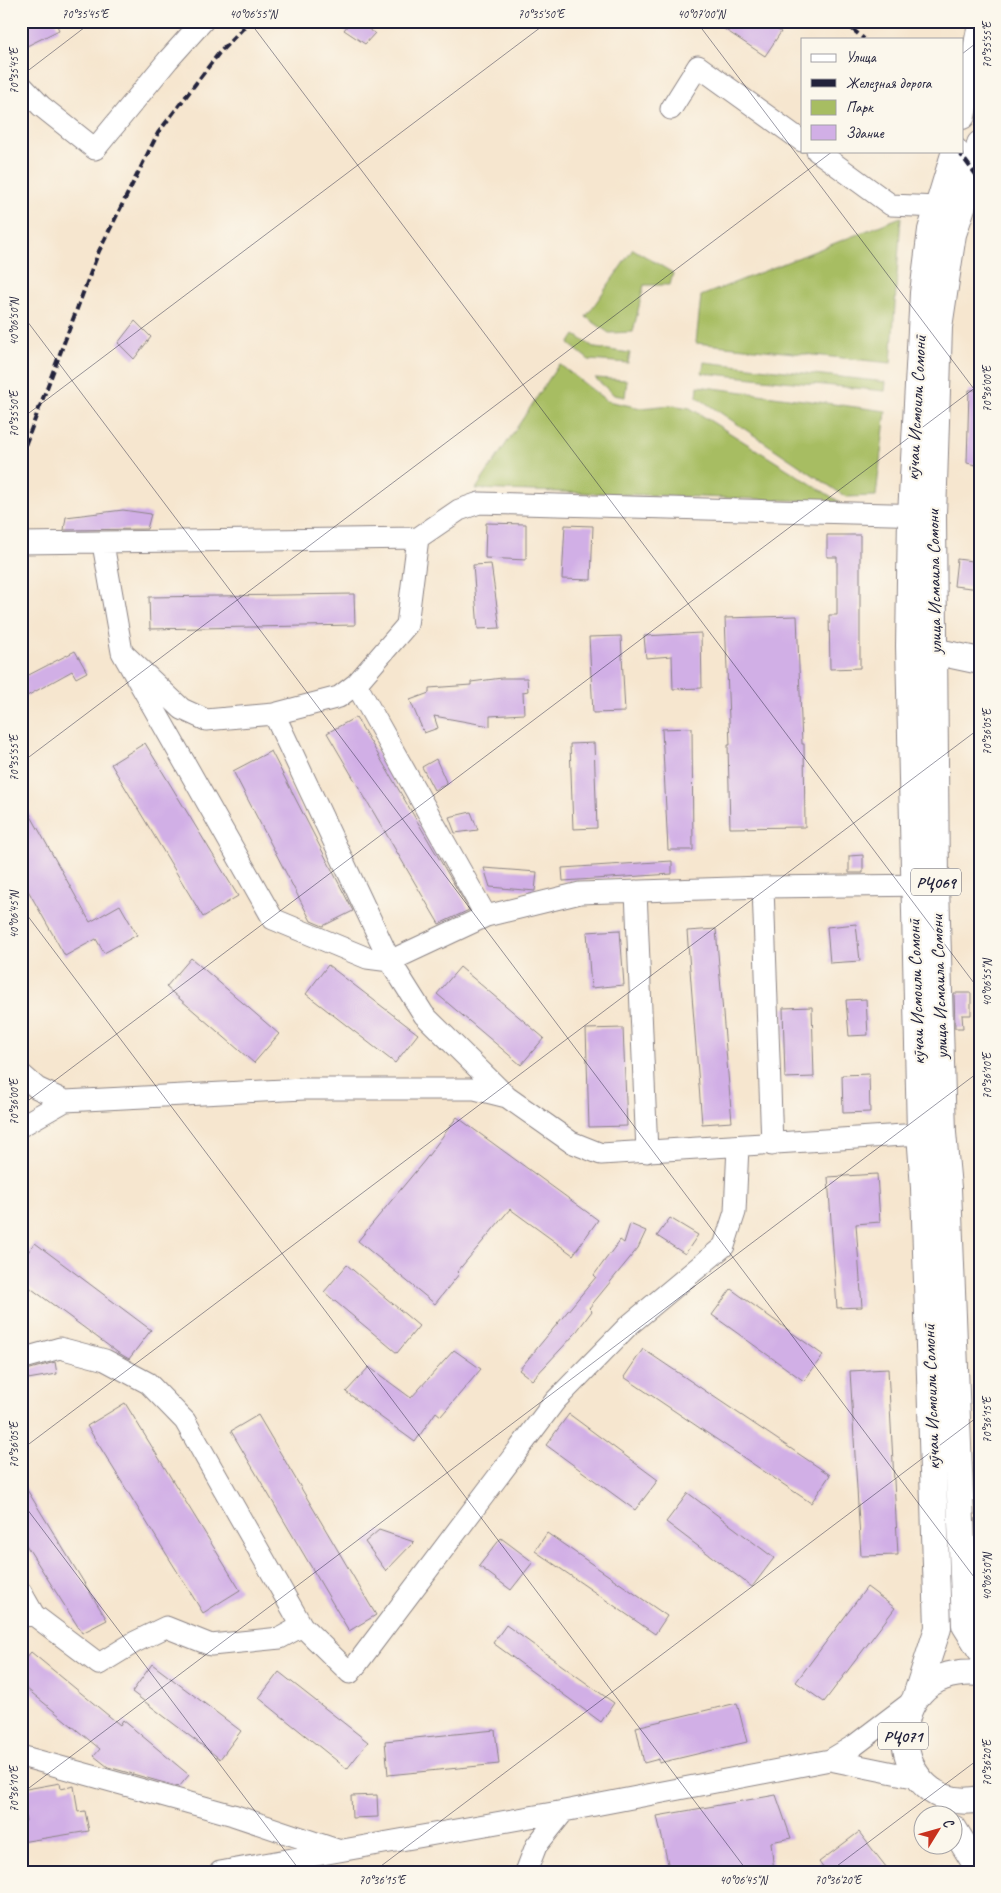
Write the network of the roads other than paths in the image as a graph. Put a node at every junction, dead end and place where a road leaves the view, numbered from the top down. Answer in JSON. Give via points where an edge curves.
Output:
{"nodes":[{"id":1,"x":203,"y":21,"type":"edge"},
{"id":2,"x":980,"y":30,"type":"edge"},
{"id":3,"x":21,"y":85,"type":"edge"},
{"id":4,"x":964,"y":106,"type":"edge"},
{"id":5,"x":671,"y":110,"type":"dead end"},
{"id":6,"x":801,"y":140,"type":"edge"},
{"id":7,"x":980,"y":144,"type":"edge"},
{"id":8,"x":818,"y":152,"type":"edge"},
{"id":9,"x":955,"y":152,"type":"edge"},
{"id":10,"x":938,"y":207,"type":"junction"},
{"id":11,"x":922,"y":515,"type":"junction"},
{"id":12,"x":418,"y":538,"type":"junction"},
{"id":13,"x":21,"y":543,"type":"edge"},
{"id":14,"x":103,"y":544,"type":"junction"},
{"id":15,"x":909,"y":646,"type":"junction"},
{"id":16,"x":122,"y":652,"type":"junction"},
{"id":17,"x":935,"y":652,"type":"junction"},
{"id":18,"x":980,"y":661,"type":"edge"},
{"id":19,"x":356,"y":684,"type":"junction"},
{"id":20,"x":274,"y":714,"type":"junction"},
{"id":21,"x":924,"y":885,"type":"junction"},
{"id":22,"x":763,"y":887,"type":"junction"},
{"id":23,"x":636,"y":891,"type":"junction"},
{"id":24,"x":486,"y":916,"type":"junction"},
{"id":25,"x":390,"y":961,"type":"junction"},
{"id":26,"x":21,"y":1074,"type":"edge"},
{"id":27,"x":507,"y":1097,"type":"junction"},
{"id":28,"x":65,"y":1101,"type":"junction"},
{"id":29,"x":21,"y":1126,"type":"edge"},
{"id":30,"x":932,"y":1133,"type":"junction"},
{"id":31,"x":772,"y":1145,"type":"junction"},
{"id":32,"x":738,"y":1146,"type":"junction"},
{"id":33,"x":647,"y":1152,"type":"junction"},
{"id":34,"x":21,"y":1359,"type":"edge"},
{"id":35,"x":21,"y":1592,"type":"edge"},
{"id":36,"x":28,"y":1616,"type":"edge"},
{"id":37,"x":302,"y":1626,"type":"junction"},
{"id":38,"x":980,"y":1649,"type":"edge"},
{"id":39,"x":980,"y":1673,"type":"edge"},
{"id":40,"x":915,"y":1699,"type":"junction"},
{"id":41,"x":21,"y":1756,"type":"edge"},
{"id":42,"x":830,"y":1760,"type":"junction"},
{"id":43,"x":922,"y":1782,"type":"junction"},
{"id":44,"x":980,"y":1799,"type":"edge"},
{"id":45,"x":938,"y":1806,"type":"edge"},
{"id":46,"x":564,"y":1811,"type":"junction"},
{"id":47,"x":964,"y":1845,"type":"edge"},
{"id":48,"x":339,"y":1851,"type":"junction"},
{"id":49,"x":980,"y":1870,"type":"edge"},
{"id":50,"x":220,"y":1872,"type":"edge"},
{"id":51,"x":526,"y":1872,"type":"edge"}],
"edges":[{"from":1,"to":3,"type":"street","via":[[95,149],[41,106]]},
{"from":2,"to":4,"type":"main road"},
{"from":5,"to":6,"type":"street","via":[[698,66]]},
{"from":7,"to":11,"type":"main road","name":"улица Исмаила Сомони","number":"РҶ069","via":[[953,234],[939,327]]},
{"from":8,"to":10,"type":"street","via":[[891,205]]},
{"from":9,"to":10,"type":"main road","name":"кӯчаи Исмоили Сомонӣ","number":"РҶ069"},
{"from":10,"to":11,"type":"main road","name":"кӯчаи Исмоили Сомонӣ","number":"РҶ069","via":[[931,230],[922,293]]},
{"from":11,"to":12,"type":"street","via":[[479,504],[459,510]]},
{"from":11,"to":15,"type":"main road","name":"кӯчаи Исмоили Сомонӣ","number":"РҶ069"},
{"from":11,"to":17,"type":"main road","name":"улица Исмаила Сомони","number":"РҶ069"},
{"from":12,"to":14,"type":"street"},
{"from":12,"to":19,"type":"street","via":[[407,625]]},
{"from":13,"to":14,"type":"street"},
{"from":14,"to":16,"type":"street"},
{"from":15,"to":17,"type":"main road"},
{"from":15,"to":21,"type":"main road","name":"кӯчаи Исмоили Сомонӣ","number":"РҶ069"},
{"from":16,"to":20,"type":"street","via":[[182,709],[206,720]]},
{"from":16,"to":25,"type":"street","via":[[273,918],[367,958]]},
{"from":17,"to":18,"type":"main road"},
{"from":17,"to":21,"type":"main road","name":"улица Исмаила Сомони","number":"РҶ069"},
{"from":19,"to":20,"type":"street","via":[[339,696]]},
{"from":19,"to":24,"type":"street"},
{"from":20,"to":25,"type":"street"},
{"from":21,"to":22,"type":"street"},
{"from":21,"to":30,"type":"main road","name":"кӯчаи Исмоили Сомонӣ","number":"РҶ069"},
{"from":22,"to":23,"type":"street"},
{"from":22,"to":31,"type":"street"},
{"from":23,"to":24,"type":"street","via":[[580,893]]},
{"from":23,"to":33,"type":"street"},
{"from":24,"to":25,"type":"street"},
{"from":25,"to":27,"type":"street","via":[[424,1015]]},
{"from":26,"to":28,"type":"street","via":[[37,1088]]},
{"from":27,"to":28,"type":"street","via":[[475,1089],[314,1089]]},
{"from":27,"to":33,"type":"street","via":[[571,1142],[601,1154]]},
{"from":28,"to":29,"type":"street"},
{"from":30,"to":31,"type":"street"},
{"from":30,"to":38,"type":"main road","number":"РҶ069","via":[[948,1188],[965,1625]]},
{"from":30,"to":40,"type":"main road","name":"кӯчаи Исмоили Сомонӣ","number":"РҶ069","via":[[925,1208],[938,1628]]},
{"from":31,"to":32,"type":"street"},
{"from":32,"to":33,"type":"street"},
{"from":32,"to":37,"type":"street","via":[[735,1212],[724,1246],[628,1326],[555,1401],[350,1673]]},
{"from":34,"to":37,"type":"street","via":[[60,1348],[105,1360],[148,1383],[184,1421]]},
{"from":35,"to":36,"type":"street"},
{"from":36,"to":37,"type":"street","via":[[99,1664],[166,1627],[211,1645],[280,1638]]},
{"from":39,"to":40,"type":"main road","number":"РҶ071","via":[[946,1675],[929,1684]]},
{"from":40,"to":42,"type":"street"},
{"from":40,"to":43,"type":"main road","number":"РҶ071","via":[[905,1720],[903,1740],[908,1760]]},
{"from":41,"to":48,"type":"street","via":[[232,1815]]},
{"from":42,"to":43,"type":"street"},
{"from":42,"to":46,"type":"street"},
{"from":43,"to":44,"type":"main road","via":[[942,1795],[959,1800]]},
{"from":43,"to":45,"type":"main road"},
{"from":46,"to":48,"type":"street"},
{"from":46,"to":51,"type":"street","via":[[536,1846]]},
{"from":47,"to":49,"type":"main road"},
{"from":48,"to":50,"type":"street"}]}
